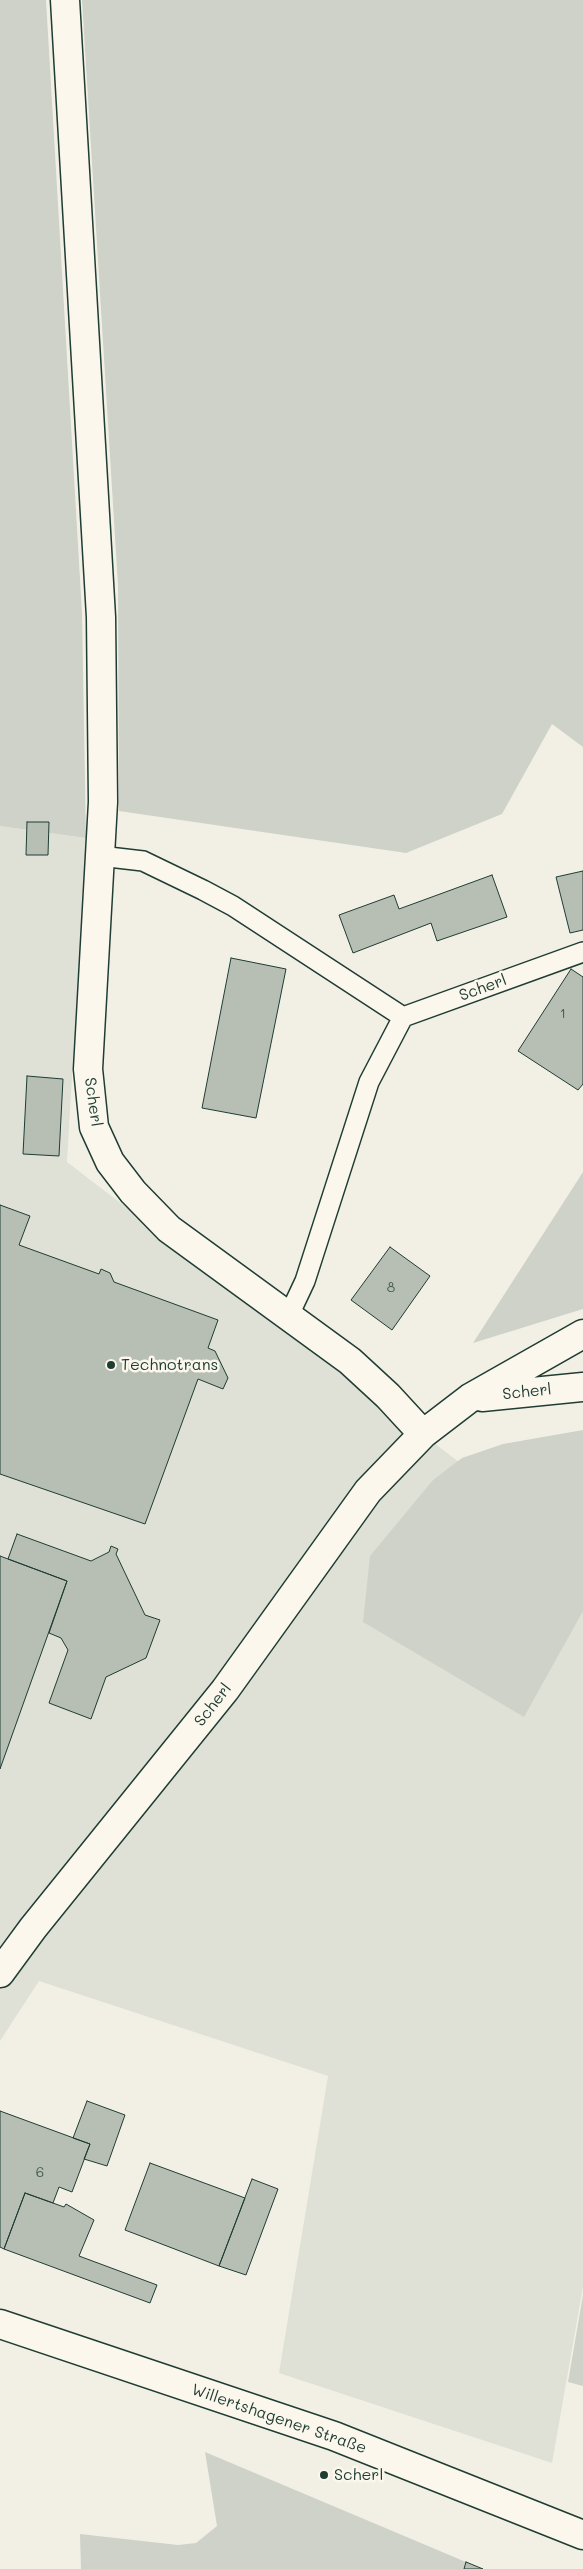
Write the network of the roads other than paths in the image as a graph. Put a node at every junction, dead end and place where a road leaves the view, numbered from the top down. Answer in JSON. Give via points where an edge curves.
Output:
{"nodes":[{"id":1,"x":65,"y":0,"type":"edge"},
{"id":2,"x":100,"y":856,"type":"junction"},
{"id":3,"x":583,"y":952,"type":"edge"},
{"id":4,"x":403,"y":1017,"type":"junction"},
{"id":5,"x":289,"y":1315,"type":"junction"},
{"id":6,"x":583,"y":1334,"type":"edge"},
{"id":7,"x":583,"y":1387,"type":"edge"},
{"id":8,"x":470,"y":1398,"type":"junction"},
{"id":9,"x":423,"y":1434,"type":"junction"},
{"id":10,"x":0,"y":1973,"type":"edge"},
{"id":11,"x":0,"y":2324,"type":"edge"},
{"id":12,"x":573,"y":2531,"type":"edge"}],
"edges":[{"from":1,"to":2,"type":"street","name":"Scherl","via":[[101,617],[103,802]]},
{"from":2,"to":4,"type":"lane","via":[[143,861],[203,890],[233,906]]},
{"from":2,"to":5,"type":"street","name":"Scherl","via":[[88,1069],[94,1127],[110,1162],[133,1192],[169,1229]]},
{"from":3,"to":4,"type":"lane","name":"Scherl"},
{"from":4,"to":5,"type":"lane","via":[[369,1082],[305,1280]]},
{"from":5,"to":9,"type":"street","name":"Scherl","via":[[350,1361]]},
{"from":6,"to":8,"type":"street","name":"Scherl"},
{"from":7,"to":8,"type":"street","name":"Scherl"},
{"from":8,"to":9,"type":"street","name":"Scherl"},
{"from":9,"to":10,"type":"street","name":"Scherl","via":[[368,1491],[226,1690]]},
{"from":11,"to":12,"type":"street","name":"Willertshagener Straße","via":[[334,2436]]}]}
